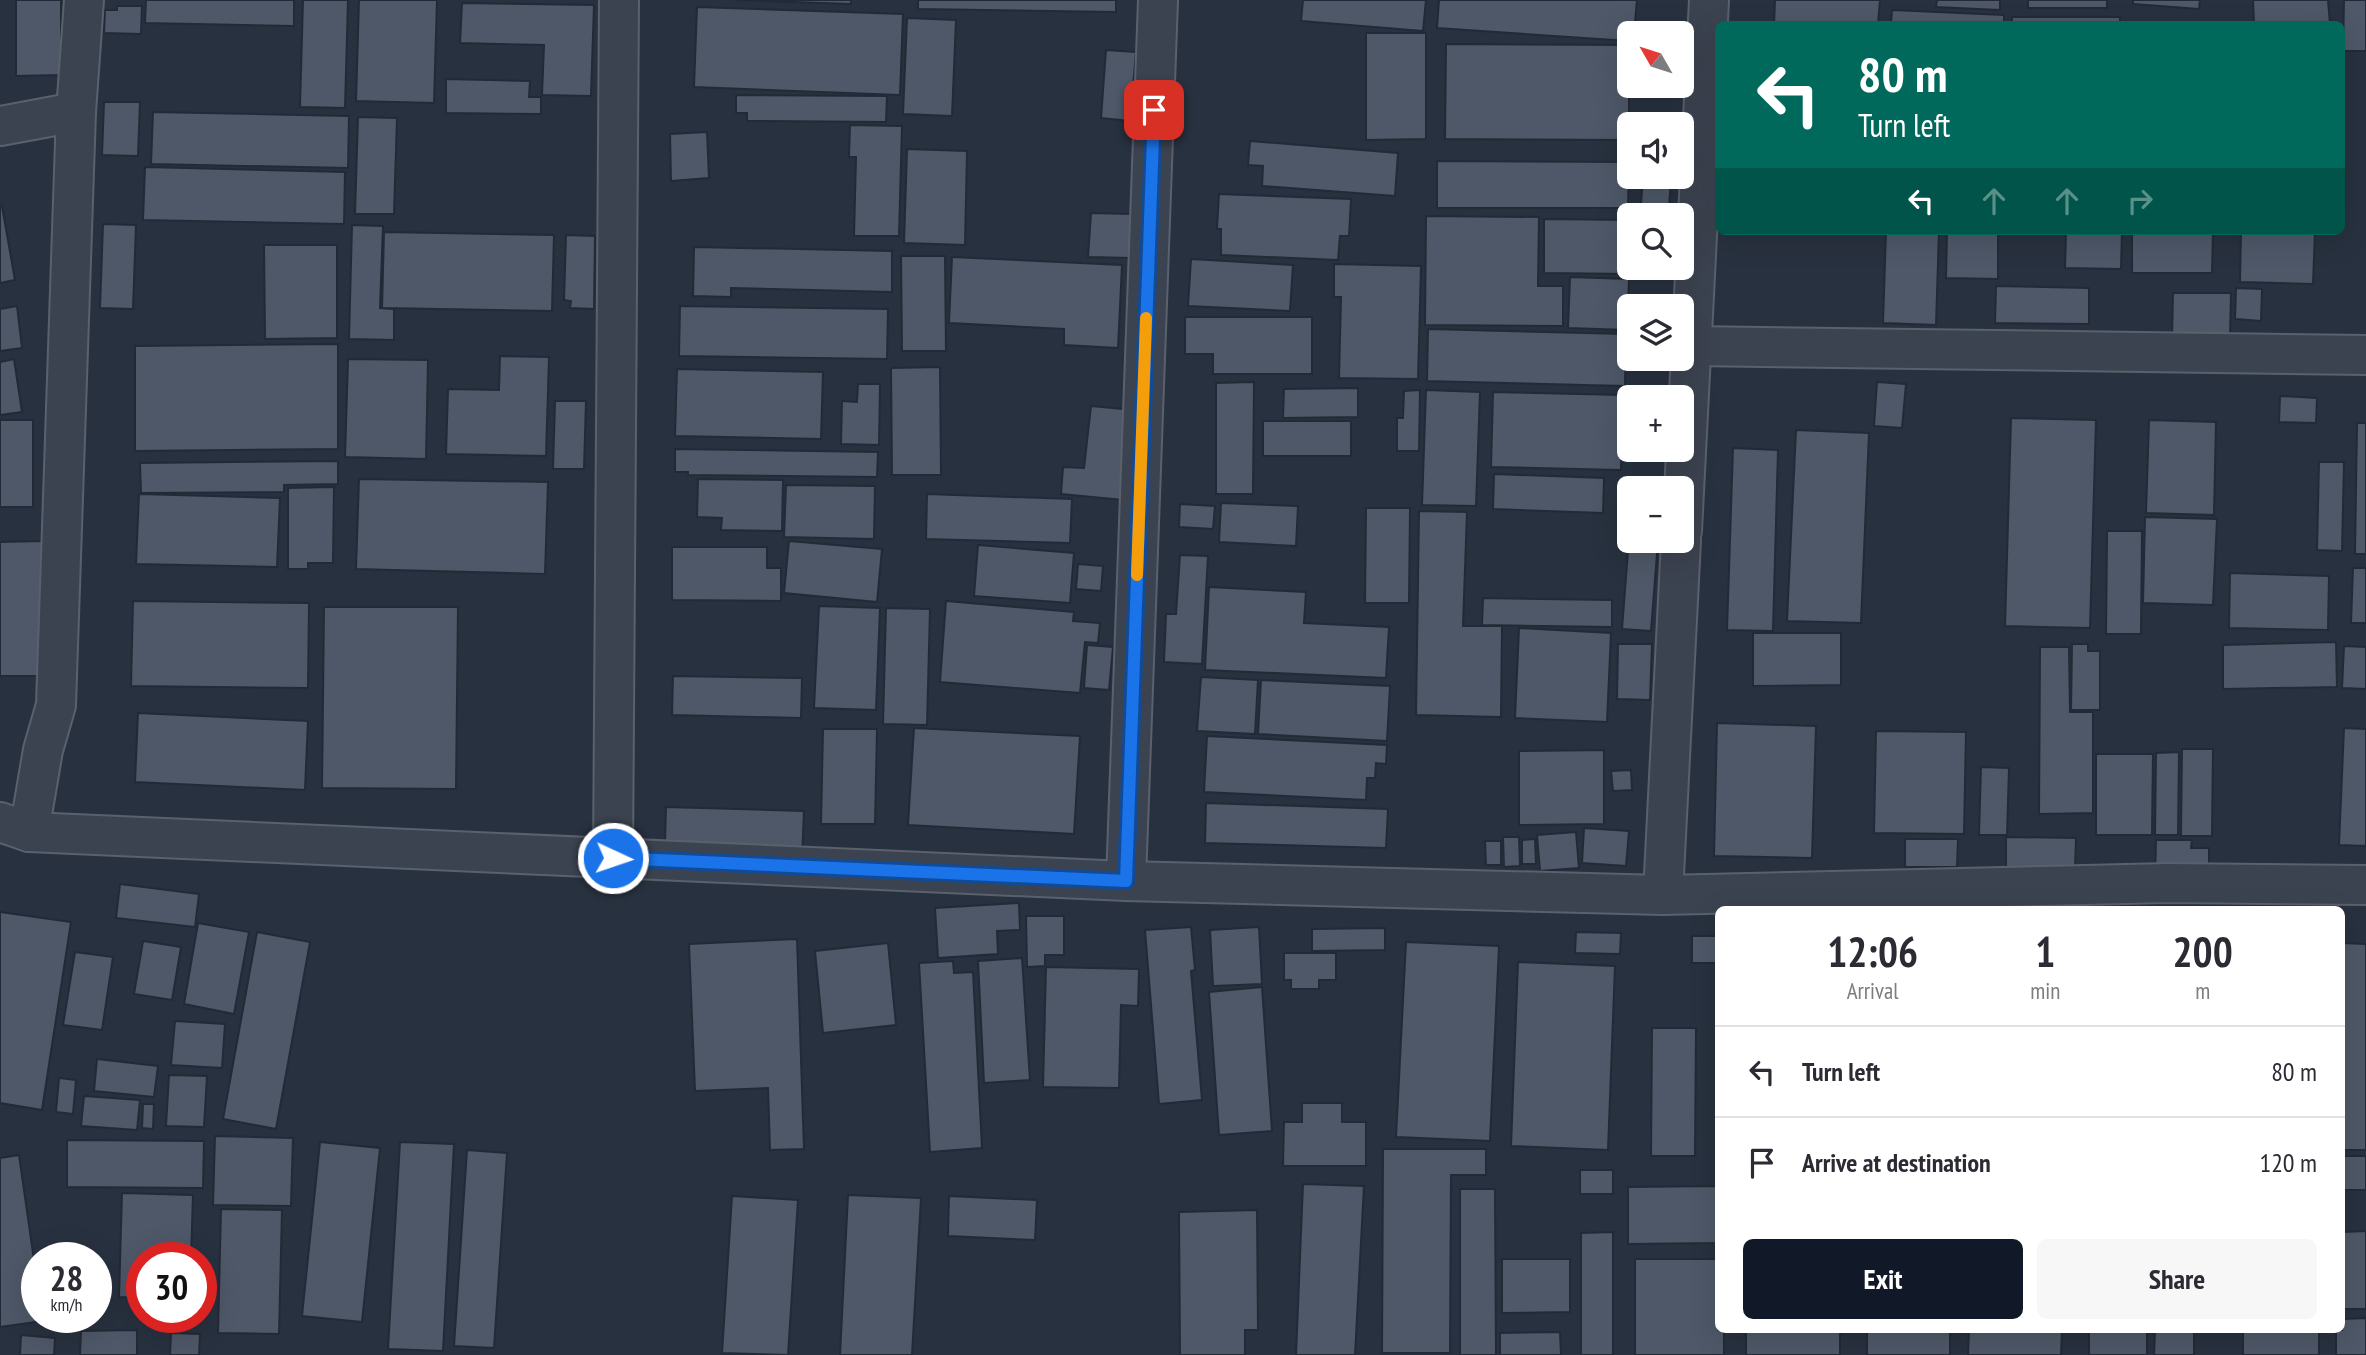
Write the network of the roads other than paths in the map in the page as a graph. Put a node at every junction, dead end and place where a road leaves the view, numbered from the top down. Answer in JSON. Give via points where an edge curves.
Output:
{"nodes":[{"id":1,"x":84,"y":0,"type":"edge"},
{"id":2,"x":619,"y":0,"type":"edge"},
{"id":3,"x":1158,"y":0,"type":"edge"},
{"id":4,"x":1709,"y":0,"type":"edge"},
{"id":5,"x":76,"y":112,"type":"junction"},
{"id":6,"x":0,"y":126,"type":"edge"},
{"id":7,"x":1694,"y":305,"type":"edge"},
{"id":8,"x":1694,"y":346,"type":"edge"},
{"id":9,"x":2366,"y":355,"type":"edge"},
{"id":10,"x":1691,"y":371,"type":"edge"},
{"id":11,"x":1685,"y":476,"type":"edge"},
{"id":12,"x":1680,"y":553,"type":"edge"},
{"id":13,"x":15,"y":827,"type":"edge"},
{"id":14,"x":613,"y":858,"type":"junction"},
{"id":15,"x":1126,"y":881,"type":"junction"},
{"id":16,"x":2366,"y":886,"type":"edge"},
{"id":17,"x":1662,"y":895,"type":"junction"}],
"edges":[{"from":1,"to":5,"type":"street"},
{"from":2,"to":14,"type":"street"},
{"from":3,"to":15,"type":"street"},
{"from":4,"to":7,"type":"street"},
{"from":5,"to":6,"type":"street"},
{"from":5,"to":13,"type":"street","via":[[56,705]]},
{"from":8,"to":9,"type":"street"},
{"from":10,"to":11,"type":"street"},
{"from":12,"to":17,"type":"street"},
{"from":13,"to":14,"type":"street"},
{"from":14,"to":15,"type":"street"},
{"from":15,"to":17,"type":"street"},
{"from":16,"to":17,"type":"street","via":[[2168,883]]}]}
